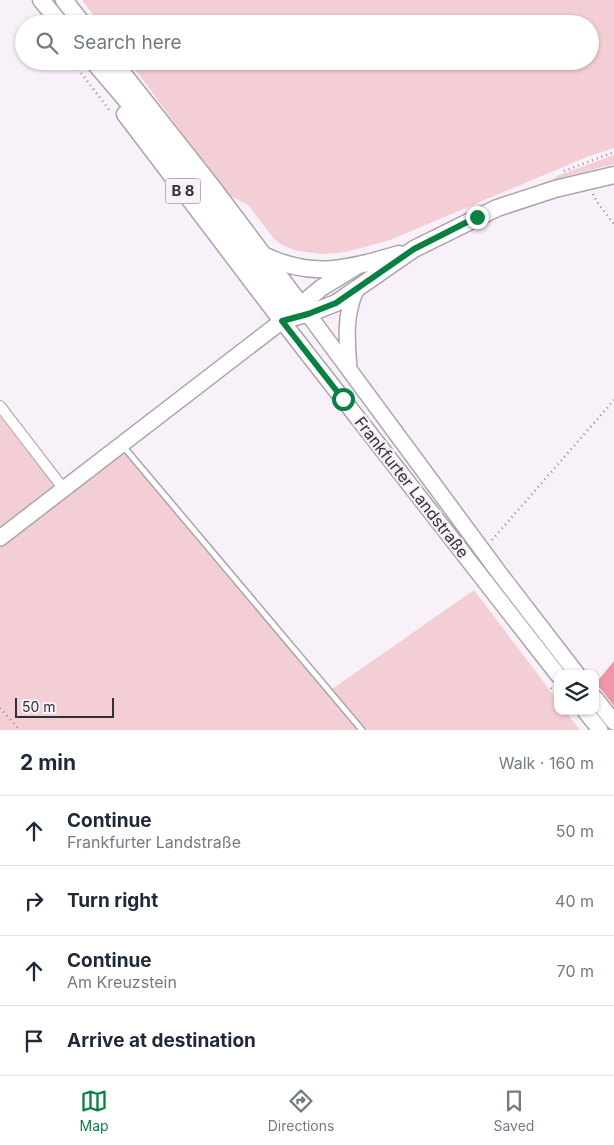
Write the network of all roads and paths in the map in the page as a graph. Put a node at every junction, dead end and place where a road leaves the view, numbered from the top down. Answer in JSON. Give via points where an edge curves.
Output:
{"nodes":[{"id":1,"x":40,"y":0,"type":"edge"},
{"id":2,"x":64,"y":0,"type":"edge"},
{"id":3,"x":50,"y":15,"type":"edge"},
{"id":4,"x":53,"y":15,"type":"edge"},
{"id":5,"x":76,"y":15,"type":"edge"},
{"id":6,"x":91,"y":70,"type":"edge"},
{"id":7,"x":101,"y":70,"type":"edge"},
{"id":8,"x":120,"y":70,"type":"edge"},
{"id":9,"x":614,"y":175,"type":"edge"},
{"id":10,"x":587,"y":181,"type":"junction"},
{"id":11,"x":614,"y":224,"type":"edge"},
{"id":12,"x":414,"y":249,"type":"junction"},
{"id":13,"x":261,"y":254,"type":"junction"},
{"id":14,"x":357,"y":266,"type":"junction"},
{"id":15,"x":356,"y":290,"type":"junction"},
{"id":16,"x":301,"y":309,"type":"junction"},
{"id":17,"x":278,"y":323,"type":"junction"},
{"id":18,"x":349,"y":369,"type":"junction"},
{"id":19,"x":614,"y":400,"type":"edge"},
{"id":20,"x":0,"y":406,"type":"edge"},
{"id":21,"x":121,"y":444,"type":"junction"},
{"id":22,"x":63,"y":488,"type":"junction"},
{"id":23,"x":0,"y":538,"type":"edge"},
{"id":24,"x":492,"y":540,"type":"dead end"},
{"id":25,"x":554,"y":670,"type":"edge"},
{"id":26,"x":574,"y":670,"type":"edge"},
{"id":27,"x":599,"y":703,"type":"edge"},
{"id":28,"x":0,"y":708,"type":"edge"},
{"id":29,"x":589,"y":715,"type":"edge"},
{"id":30,"x":614,"y":722,"type":"edge"},
{"id":31,"x":20,"y":730,"type":"edge"},
{"id":32,"x":362,"y":730,"type":"edge"},
{"id":33,"x":600,"y":730,"type":"edge"}],
"edges":[{"from":1,"to":3,"type":"main road"},
{"from":1,"to":4,"type":"main road"},
{"from":2,"to":5,"type":"main road"},
{"from":6,"to":17,"type":"main road","name":"Frankfurter Landstraße","number":"B 8"},
{"from":7,"to":16,"type":"main road","number":"B 8","via":[[161,141],[280,297]]},
{"from":8,"to":13,"type":"main road","name":"Frankfurter Landstraße","number":"B 8"},
{"from":9,"to":10,"type":"main road"},
{"from":10,"to":11,"type":"path","via":[[597,202]]},
{"from":10,"to":12,"type":"main road","via":[[497,208]]},
{"from":12,"to":14,"type":"main road"},
{"from":12,"to":15,"type":"main road"},
{"from":13,"to":14,"type":"main road","via":[[284,265],[311,270]]},
{"from":13,"to":16,"type":"main road","name":"Frankfurter Landstraße"},
{"from":14,"to":16,"type":"main road","via":[[321,288]]},
{"from":15,"to":16,"type":"main road","via":[[336,303]]},
{"from":15,"to":18,"type":"main road","via":[[346,320]]},
{"from":16,"to":17,"type":"main road"},
{"from":16,"to":18,"type":"main road","name":"Frankfurter Landstraße"},
{"from":17,"to":21,"type":"main road"},
{"from":17,"to":25,"type":"main road","name":"Frankfurter Landstraße"},
{"from":18,"to":26,"type":"main road","name":"Frankfurter Landstraße"},
{"from":19,"to":24,"type":"path"},
{"from":20,"to":22,"type":"street"},
{"from":21,"to":22,"type":"main road"},
{"from":21,"to":32,"type":"lane"},
{"from":22,"to":23,"type":"main road"},
{"from":27,"to":30,"type":"main road"},
{"from":28,"to":31,"type":"path"},
{"from":29,"to":33,"type":"main road"}]}
